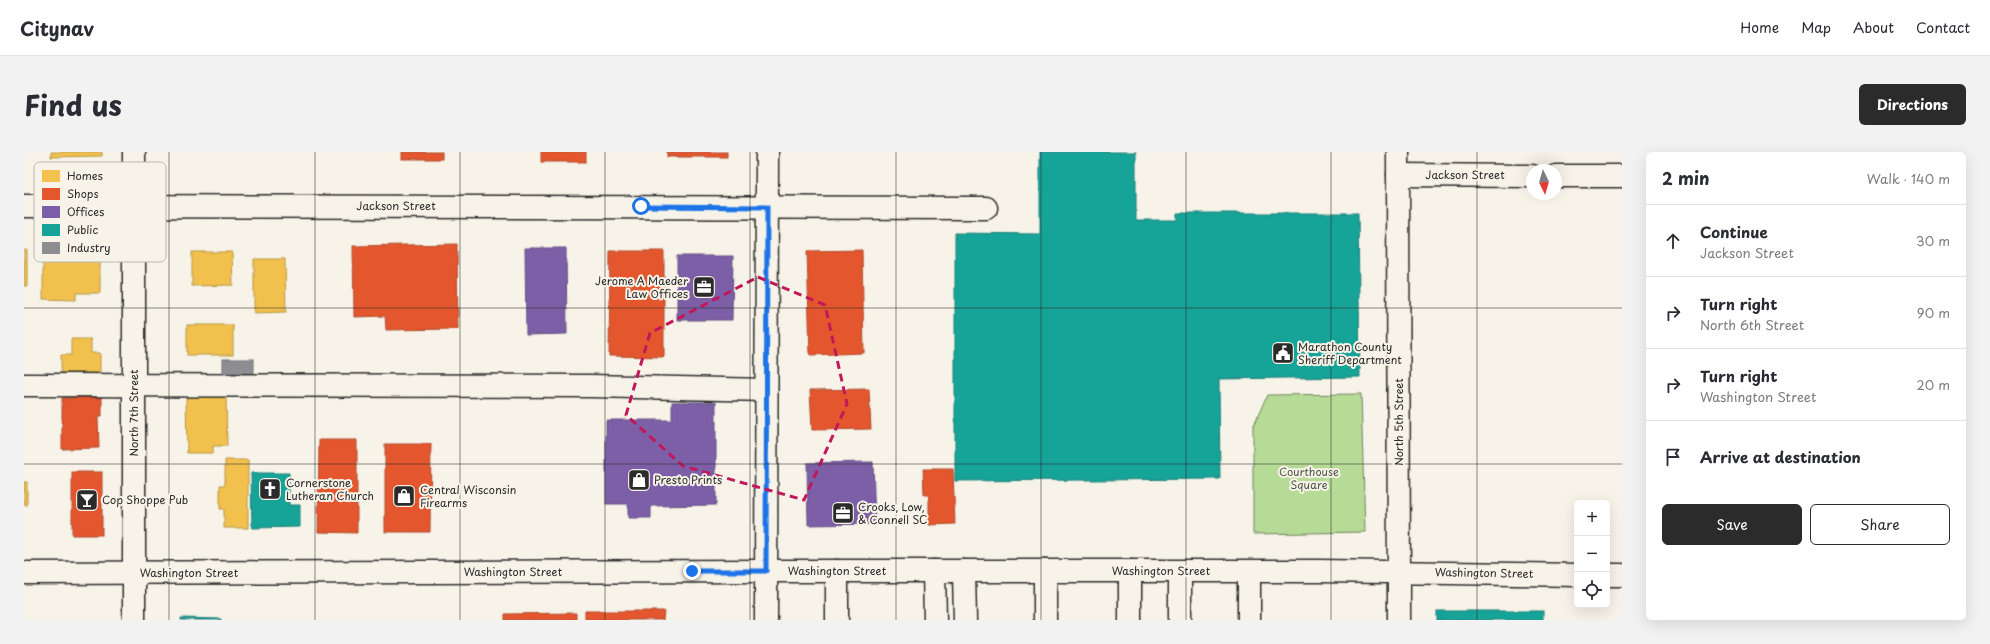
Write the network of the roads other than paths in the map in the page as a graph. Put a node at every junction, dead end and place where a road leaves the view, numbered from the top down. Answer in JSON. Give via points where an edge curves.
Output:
{"nodes":[{"id":1,"x":767,"y":152,"type":"edge"},
{"id":2,"x":1398,"y":152,"type":"edge"},
{"id":3,"x":1398,"y":175,"type":"junction"},
{"id":4,"x":1526,"y":176,"type":"edge"},
{"id":5,"x":1562,"y":176,"type":"edge"},
{"id":6,"x":1622,"y":176,"type":"edge"},
{"id":7,"x":166,"y":206,"type":"edge"},
{"id":8,"x":767,"y":207,"type":"junction"},
{"id":9,"x":986,"y":208,"type":"dead end"},
{"id":10,"x":134,"y":262,"type":"edge"},
{"id":11,"x":24,"y":385,"type":"edge"},
{"id":12,"x":134,"y":385,"type":"junction"},
{"id":13,"x":766,"y":390,"type":"junction"},
{"id":14,"x":766,"y":571,"type":"junction"},
{"id":15,"x":837,"y":571,"type":"junction"},
{"id":16,"x":934,"y":571,"type":"junction"},
{"id":17,"x":964,"y":571,"type":"junction"},
{"id":18,"x":1046,"y":571,"type":"junction"},
{"id":19,"x":1130,"y":571,"type":"junction"},
{"id":20,"x":1180,"y":572,"type":"junction"},
{"id":21,"x":1249,"y":572,"type":"junction"},
{"id":22,"x":1398,"y":572,"type":"junction"},
{"id":23,"x":24,"y":573,"type":"edge"},
{"id":24,"x":134,"y":573,"type":"junction"},
{"id":25,"x":1574,"y":574,"type":"edge"},
{"id":26,"x":1610,"y":575,"type":"edge"},
{"id":27,"x":1622,"y":575,"type":"edge"},
{"id":28,"x":134,"y":620,"type":"edge"},
{"id":29,"x":766,"y":620,"type":"edge"},
{"id":30,"x":837,"y":620,"type":"edge"},
{"id":31,"x":935,"y":620,"type":"edge"},
{"id":32,"x":965,"y":620,"type":"edge"},
{"id":33,"x":1045,"y":620,"type":"edge"},
{"id":34,"x":1130,"y":620,"type":"edge"},
{"id":35,"x":1180,"y":620,"type":"edge"},
{"id":36,"x":1249,"y":620,"type":"edge"},
{"id":37,"x":1399,"y":620,"type":"edge"}],
"edges":[{"from":1,"to":8,"type":"street"},
{"from":2,"to":3,"type":"street","name":"North 5th Street"},
{"from":3,"to":4,"type":"street","name":"Jackson Street"},
{"from":3,"to":22,"type":"street","name":"North 5th Street"},
{"from":5,"to":6,"type":"street"},
{"from":7,"to":8,"type":"street","name":"Jackson Street"},
{"from":8,"to":9,"type":"street","name":"Jackson Street"},
{"from":8,"to":13,"type":"street"},
{"from":10,"to":12,"type":"street","name":"North 7th Street"},
{"from":11,"to":12,"type":"street"},
{"from":12,"to":13,"type":"street","via":[[584,386]]},
{"from":12,"to":24,"type":"street","name":"North 7th Street"},
{"from":13,"to":14,"type":"street"},
{"from":14,"to":15,"type":"street","name":"Washington Street"},
{"from":14,"to":24,"type":"street","name":"Washington Street"},
{"from":14,"to":29,"type":"street"},
{"from":15,"to":16,"type":"street","name":"Washington Street"},
{"from":15,"to":30,"type":"street"},
{"from":16,"to":17,"type":"street","name":"Washington Street"},
{"from":16,"to":31,"type":"street"},
{"from":17,"to":18,"type":"street","name":"Washington Street"},
{"from":17,"to":32,"type":"street"},
{"from":18,"to":19,"type":"street","name":"Washington Street"},
{"from":18,"to":33,"type":"street"},
{"from":19,"to":20,"type":"street","name":"Washington Street"},
{"from":19,"to":34,"type":"street"},
{"from":20,"to":21,"type":"street","name":"Washington Street"},
{"from":20,"to":35,"type":"street"},
{"from":21,"to":22,"type":"street","name":"Washington Street"},
{"from":21,"to":36,"type":"street"},
{"from":22,"to":25,"type":"street","name":"Washington Street"},
{"from":22,"to":37,"type":"street","name":"North 5th Street"},
{"from":23,"to":24,"type":"street","name":"Washington Street"},
{"from":24,"to":28,"type":"street","name":"North 7th Street"},
{"from":26,"to":27,"type":"street"}]}
